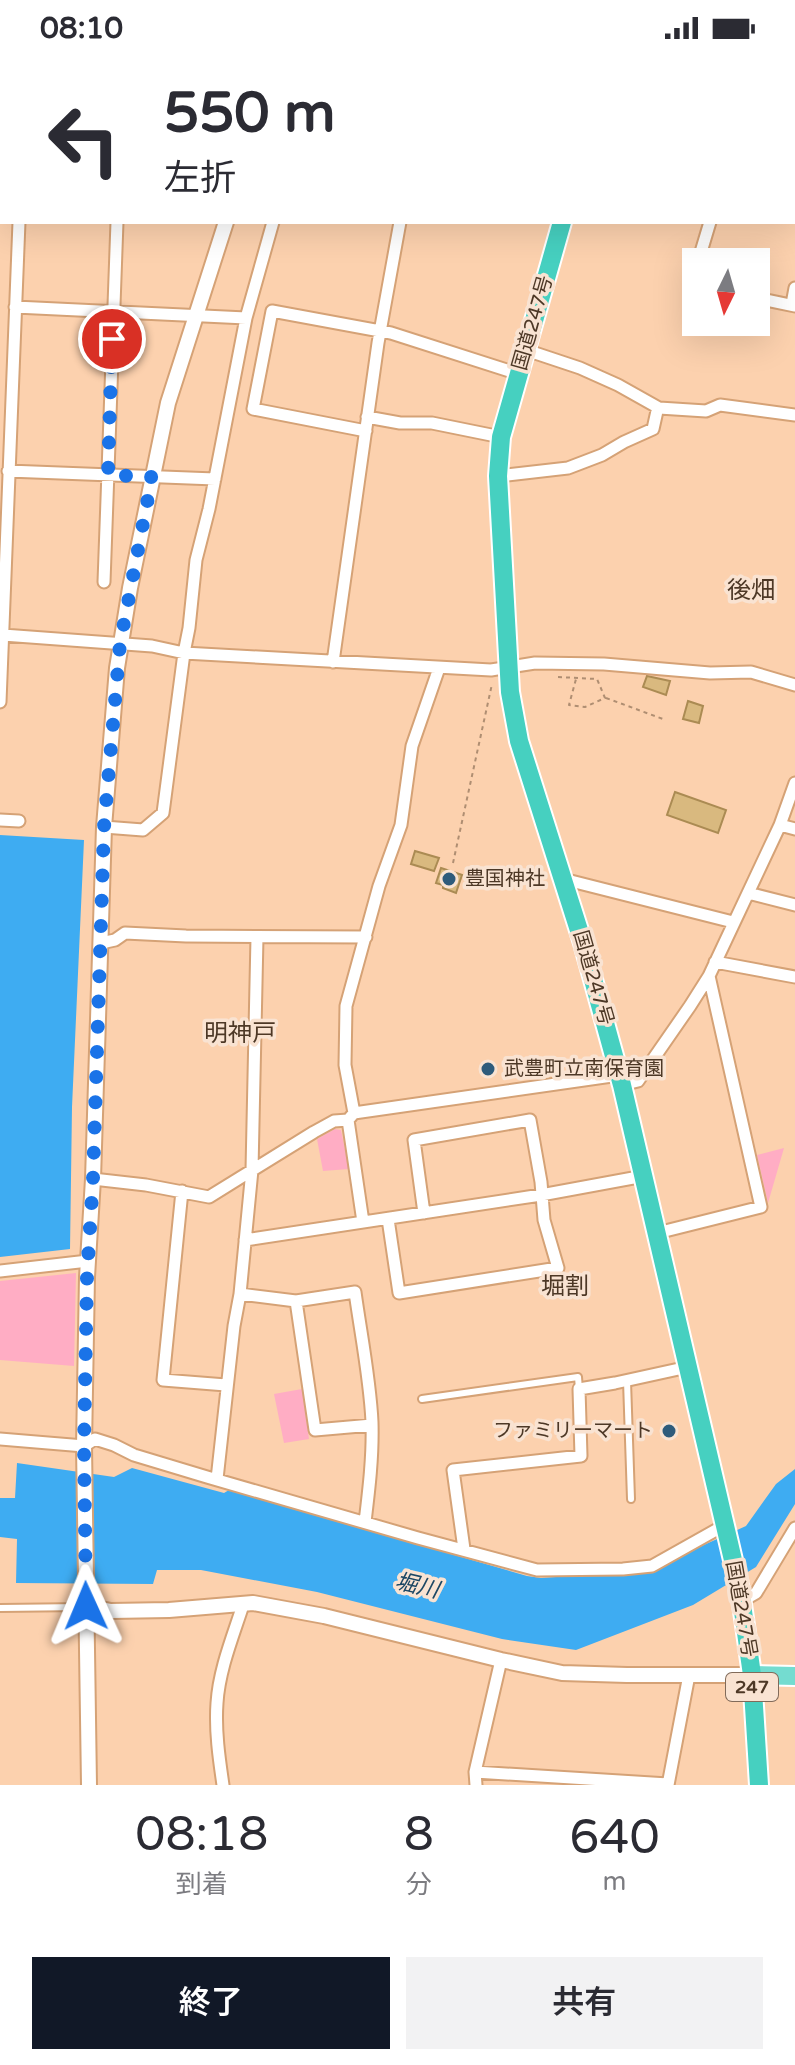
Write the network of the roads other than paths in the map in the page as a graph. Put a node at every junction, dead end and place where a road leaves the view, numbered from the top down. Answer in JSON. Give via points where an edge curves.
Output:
{"nodes":[{"id":1,"x":19,"y":224,"type":"edge"},
{"id":2,"x":117,"y":224,"type":"edge"},
{"id":3,"x":225,"y":224,"type":"edge"},
{"id":4,"x":272,"y":224,"type":"edge"},
{"id":5,"x":400,"y":224,"type":"edge"},
{"id":6,"x":561,"y":224,"type":"edge"},
{"id":7,"x":709,"y":224,"type":"edge"},
{"id":8,"x":702,"y":248,"type":"edge"},
{"id":9,"x":795,"y":288,"type":"edge"},
{"id":10,"x":770,"y":301,"type":"edge"},
{"id":11,"x":793,"y":305,"type":"edge"},
{"id":12,"x":15,"y":307,"type":"junction"},
{"id":13,"x":113,"y":311,"type":"junction"},
{"id":14,"x":195,"y":314,"type":"junction"},
{"id":15,"x":246,"y":318,"type":"junction"},
{"id":16,"x":381,"y":332,"type":"junction"},
{"id":17,"x":526,"y":350,"type":"junction"},
{"id":18,"x":519,"y":374,"type":"junction"},
{"id":19,"x":659,"y":408,"type":"junction"},
{"id":20,"x":795,"y":415,"type":"edge"},
{"id":21,"x":367,"y":417,"type":"junction"},
{"id":22,"x":366,"y":431,"type":"junction"},
{"id":23,"x":501,"y":437,"type":"junction"},
{"id":24,"x":8,"y":471,"type":"junction"},
{"id":25,"x":108,"y":475,"type":"junction"},
{"id":26,"x":498,"y":476,"type":"junction"},
{"id":27,"x":152,"y":477,"type":"junction"},
{"id":28,"x":215,"y":479,"type":"junction"},
{"id":29,"x":104,"y":582,"type":"dead end"},
{"id":30,"x":3,"y":635,"type":"junction"},
{"id":31,"x":120,"y":644,"type":"junction"},
{"id":32,"x":184,"y":653,"type":"junction"},
{"id":33,"x":333,"y":662,"type":"junction"},
{"id":34,"x":508,"y":667,"type":"junction"},
{"id":35,"x":439,"y":668,"type":"junction"},
{"id":36,"x":795,"y":685,"type":"edge"},
{"id":37,"x":0,"y":702,"type":"edge"},
{"id":38,"x":795,"y":783,"type":"edge"},
{"id":39,"x":0,"y":820,"type":"edge"},
{"id":40,"x":19,"y":821,"type":"dead end"},
{"id":41,"x":780,"y":825,"type":"junction"},
{"id":42,"x":104,"y":827,"type":"junction"},
{"id":43,"x":795,"y":829,"type":"edge"},
{"id":44,"x":563,"y":879,"type":"junction"},
{"id":45,"x":748,"y":893,"type":"junction"},
{"id":46,"x":795,"y":905,"type":"edge"},
{"id":47,"x":733,"y":922,"type":"junction"},
{"id":48,"x":257,"y":937,"type":"junction"},
{"id":49,"x":366,"y":937,"type":"junction"},
{"id":50,"x":101,"y":943,"type":"junction"},
{"id":51,"x":715,"y":962,"type":"junction"},
{"id":52,"x":709,"y":976,"type":"junction"},
{"id":53,"x":795,"y":977,"type":"edge"},
{"id":54,"x":621,"y":1080,"type":"junction"},
{"id":55,"x":351,"y":1116,"type":"junction"},
{"id":56,"x":252,"y":1170,"type":"junction"},
{"id":57,"x":644,"y":1176,"type":"junction"},
{"id":58,"x":93,"y":1179,"type":"junction"},
{"id":59,"x":182,"y":1191,"type":"junction"},
{"id":60,"x":541,"y":1195,"type":"junction"},
{"id":61,"x":424,"y":1213,"type":"junction"},
{"id":62,"x":388,"y":1219,"type":"junction"},
{"id":63,"x":363,"y":1222,"type":"junction"},
{"id":64,"x":657,"y":1233,"type":"junction"},
{"id":65,"x":245,"y":1240,"type":"junction"},
{"id":66,"x":88,"y":1261,"type":"junction"},
{"id":67,"x":0,"y":1271,"type":"edge"},
{"id":68,"x":240,"y":1294,"type":"junction"},
{"id":69,"x":296,"y":1301,"type":"junction"},
{"id":70,"x":688,"y":1367,"type":"junction"},
{"id":71,"x":627,"y":1381,"type":"junction"},
{"id":72,"x":226,"y":1385,"type":"junction"},
{"id":73,"x":579,"y":1389,"type":"junction"},
{"id":74,"x":422,"y":1399,"type":"dead end"},
{"id":75,"x":372,"y":1425,"type":"junction"},
{"id":76,"x":0,"y":1439,"type":"edge"},
{"id":77,"x":84,"y":1446,"type":"junction"},
{"id":78,"x":217,"y":1479,"type":"junction"},
{"id":79,"x":631,"y":1499,"type":"dead end"},
{"id":80,"x":365,"y":1522,"type":"junction"},
{"id":81,"x":795,"y":1528,"type":"edge"},
{"id":82,"x":725,"y":1529,"type":"junction"},
{"id":83,"x":464,"y":1549,"type":"junction"},
{"id":84,"x":741,"y":1596,"type":"junction"},
{"id":85,"x":243,"y":1605,"type":"junction"},
{"id":86,"x":86,"y":1606,"type":"junction"},
{"id":87,"x":0,"y":1608,"type":"edge"},
{"id":88,"x":501,"y":1660,"type":"junction"},
{"id":89,"x":689,"y":1675,"type":"junction"},
{"id":90,"x":752,"y":1675,"type":"junction"},
{"id":91,"x":795,"y":1676,"type":"edge"},
{"id":92,"x":475,"y":1772,"type":"junction"},
{"id":93,"x":668,"y":1784,"type":"edge"},
{"id":94,"x":89,"y":1785,"type":"edge"},
{"id":95,"x":223,"y":1785,"type":"edge"},
{"id":96,"x":476,"y":1785,"type":"edge"},
{"id":97,"x":759,"y":1785,"type":"edge"}],
"edges":[{"from":1,"to":12,"type":"street"},
{"from":2,"to":13,"type":"street"},
{"from":3,"to":14,"type":"street"},
{"from":4,"to":15,"type":"street"},
{"from":5,"to":16,"type":"street"},
{"from":6,"to":17,"type":"highway","name":"国道247号","number":"247"},
{"from":7,"to":8,"type":"street"},
{"from":9,"to":11,"type":"street"},
{"from":10,"to":11,"type":"street"},
{"from":12,"to":13,"type":"street"},
{"from":12,"to":24,"type":"street"},
{"from":13,"to":14,"type":"street"},
{"from":13,"to":25,"type":"street"},
{"from":14,"to":15,"type":"street"},
{"from":14,"to":27,"type":"street"},
{"from":15,"to":28,"type":"street"},
{"from":16,"to":18,"type":"street"},
{"from":16,"to":21,"type":"street"},
{"from":16,"to":22,"type":"street","via":[[272,311],[253,409]]},
{"from":17,"to":18,"type":"highway","name":"国道247号","number":"247"},
{"from":17,"to":19,"type":"street","via":[[580,368]]},
{"from":18,"to":23,"type":"highway","name":"国道247号","number":"247"},
{"from":19,"to":20,"type":"street","via":[[706,411],[720,405]]},
{"from":19,"to":26,"type":"street","via":[[653,429],[585,462]]},
{"from":21,"to":22,"type":"street"},
{"from":21,"to":23,"type":"street"},
{"from":22,"to":33,"type":"street"},
{"from":23,"to":26,"type":"highway","name":"国道247号","number":"247"},
{"from":24,"to":25,"type":"street"},
{"from":24,"to":30,"type":"street"},
{"from":25,"to":27,"type":"street"},
{"from":25,"to":29,"type":"street"},
{"from":26,"to":34,"type":"highway","name":"国道247号","number":"247"},
{"from":27,"to":28,"type":"street"},
{"from":27,"to":31,"type":"street"},
{"from":28,"to":32,"type":"street","via":[[196,560]]},
{"from":30,"to":31,"type":"street"},
{"from":30,"to":37,"type":"street"},
{"from":31,"to":32,"type":"street"},
{"from":31,"to":42,"type":"street"},
{"from":32,"to":33,"type":"street"},
{"from":32,"to":42,"type":"street","via":[[163,813],[143,830]]},
{"from":33,"to":35,"type":"street"},
{"from":34,"to":35,"type":"street"},
{"from":34,"to":36,"type":"street","via":[[604,664],[751,672]]},
{"from":34,"to":44,"type":"highway","name":"国道247号","number":"247","via":[[519,741]]},
{"from":35,"to":49,"type":"street","via":[[412,746],[401,825]]},
{"from":38,"to":41,"type":"street"},
{"from":39,"to":40,"type":"street"},
{"from":41,"to":43,"type":"street"},
{"from":41,"to":45,"type":"street"},
{"from":42,"to":50,"type":"street"},
{"from":44,"to":47,"type":"street"},
{"from":44,"to":54,"type":"highway","name":"国道247号","number":"247"},
{"from":45,"to":46,"type":"street"},
{"from":45,"to":47,"type":"street"},
{"from":47,"to":51,"type":"street"},
{"from":48,"to":49,"type":"street"},
{"from":48,"to":50,"type":"street","via":[[125,933]]},
{"from":48,"to":56,"type":"street"},
{"from":49,"to":55,"type":"street","via":[[346,1006]]},
{"from":50,"to":58,"type":"street"},
{"from":51,"to":52,"type":"street"},
{"from":51,"to":53,"type":"street"},
{"from":52,"to":54,"type":"street","via":[[638,1081]]},
{"from":52,"to":64,"type":"street","via":[[761,1207]]},
{"from":54,"to":55,"type":"street"},
{"from":54,"to":57,"type":"highway","name":"国道247号","number":"247"},
{"from":55,"to":56,"type":"street"},
{"from":55,"to":63,"type":"street"},
{"from":56,"to":59,"type":"street","via":[[209,1197]]},
{"from":56,"to":65,"type":"street"},
{"from":57,"to":60,"type":"street"},
{"from":57,"to":64,"type":"highway","name":"国道247号","number":"247"},
{"from":58,"to":59,"type":"street"},
{"from":58,"to":66,"type":"street"},
{"from":59,"to":72,"type":"street","via":[[163,1380]]},
{"from":60,"to":61,"type":"street"},
{"from":60,"to":61,"type":"street","via":[[530,1120],[414,1140]]},
{"from":60,"to":62,"type":"street","via":[[558,1268],[399,1293]]},
{"from":61,"to":62,"type":"street"},
{"from":62,"to":63,"type":"street"},
{"from":63,"to":65,"type":"street"},
{"from":64,"to":70,"type":"highway","name":"国道247号","number":"247"},
{"from":65,"to":68,"type":"street"},
{"from":66,"to":67,"type":"street"},
{"from":66,"to":77,"type":"street"},
{"from":68,"to":69,"type":"street"},
{"from":68,"to":72,"type":"street"},
{"from":69,"to":75,"type":"street","via":[[315,1430]]},
{"from":69,"to":75,"type":"street","via":[[355,1292]]},
{"from":70,"to":71,"type":"street"},
{"from":70,"to":82,"type":"highway","name":"国道247号","number":"247"},
{"from":71,"to":73,"type":"street"},
{"from":71,"to":79,"type":"lane"},
{"from":72,"to":78,"type":"street"},
{"from":73,"to":74,"type":"lane","via":[[578,1377]]},
{"from":73,"to":83,"type":"street","via":[[581,1456],[453,1470]]},
{"from":75,"to":80,"type":"street"},
{"from":76,"to":77,"type":"street"},
{"from":77,"to":78,"type":"street","via":[[95,1439]]},
{"from":77,"to":86,"type":"street"},
{"from":78,"to":80,"type":"street"},
{"from":80,"to":83,"type":"street"},
{"from":81,"to":84,"type":"street","via":[[756,1593]]},
{"from":82,"to":83,"type":"street","via":[[652,1566],[623,1569],[537,1570]]},
{"from":82,"to":84,"type":"highway","name":"国道247号","number":"247"},
{"from":84,"to":90,"type":"highway","name":"国道247号","number":"247"},
{"from":85,"to":86,"type":"street","via":[[111,1611]]},
{"from":85,"to":88,"type":"street","via":[[324,1616]]},
{"from":85,"to":95,"type":"street","via":[[217,1701]]},
{"from":86,"to":87,"type":"lane"},
{"from":86,"to":94,"type":"street"},
{"from":88,"to":89,"type":"street","via":[[562,1673]]},
{"from":88,"to":92,"type":"street"},
{"from":89,"to":90,"type":"street"},
{"from":89,"to":93,"type":"street"},
{"from":90,"to":91,"type":"main road"},
{"from":90,"to":97,"type":"highway","name":"国道247号","number":"247"},
{"from":92,"to":93,"type":"street"},
{"from":92,"to":96,"type":"street"}]}
